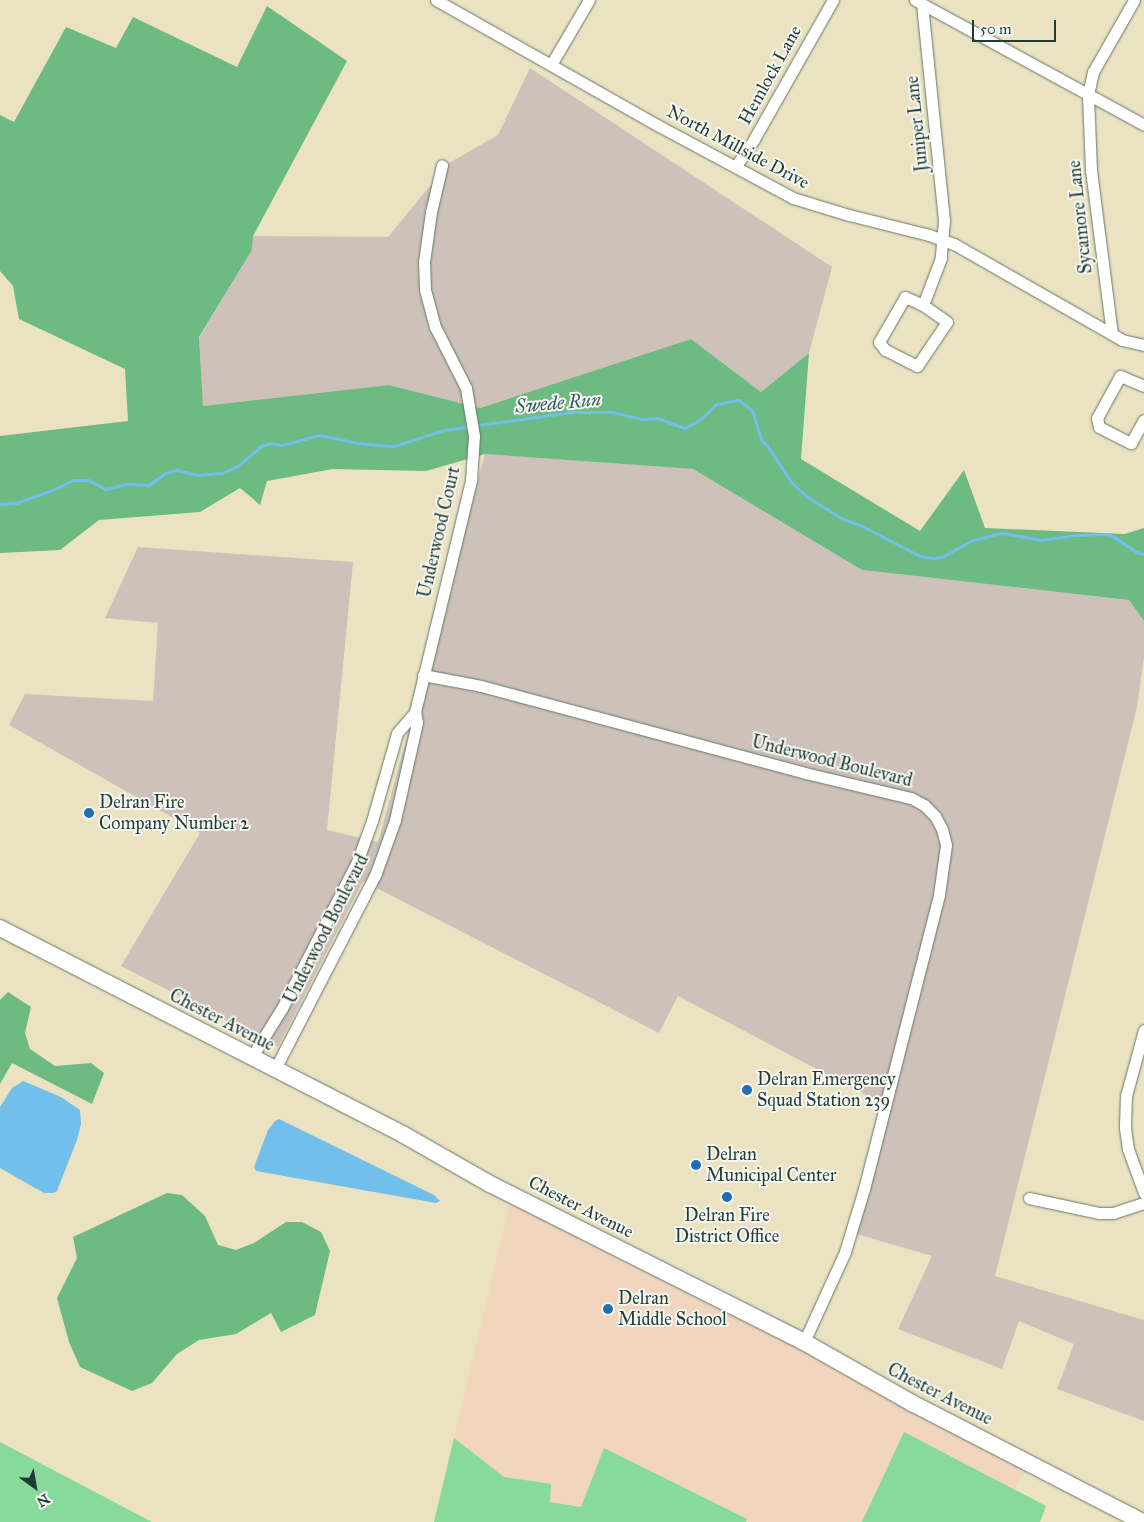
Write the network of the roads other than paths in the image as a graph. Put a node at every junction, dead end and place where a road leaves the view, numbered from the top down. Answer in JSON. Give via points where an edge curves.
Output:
{"nodes":[{"id":1,"x":436,"y":0,"type":"edge"},
{"id":2,"x":588,"y":0,"type":"edge"},
{"id":3,"x":833,"y":0,"type":"edge"},
{"id":4,"x":1134,"y":0,"type":"edge"},
{"id":5,"x":919,"y":2,"type":"edge"},
{"id":6,"x":552,"y":63,"type":"junction"},
{"id":7,"x":1088,"y":95,"type":"junction"},
{"id":8,"x":1144,"y":125,"type":"edge"},
{"id":9,"x":442,"y":165,"type":"dead end"},
{"id":10,"x":736,"y":166,"type":"junction"},
{"id":11,"x":944,"y":240,"type":"junction"},
{"id":12,"x":923,"y":305,"type":"junction"},
{"id":13,"x":1112,"y":334,"type":"junction"},
{"id":14,"x":1144,"y":345,"type":"edge"},
{"id":15,"x":1143,"y":383,"type":"edge"},
{"id":16,"x":1144,"y":420,"type":"edge"},
{"id":17,"x":423,"y":675,"type":"junction"},
{"id":18,"x":415,"y":712,"type":"junction"},
{"id":19,"x":0,"y":928,"type":"edge"},
{"id":20,"x":1144,"y":1030,"type":"edge"},
{"id":21,"x":252,"y":1058,"type":"junction"},
{"id":22,"x":274,"y":1069,"type":"junction"},
{"id":23,"x":1144,"y":1193,"type":"edge"},
{"id":24,"x":1030,"y":1198,"type":"dead end"},
{"id":25,"x":1144,"y":1203,"type":"edge"},
{"id":26,"x":804,"y":1342,"type":"junction"},
{"id":27,"x":1124,"y":1518,"type":"edge"},
{"id":28,"x":1143,"y":1522,"type":"edge"}],
"edges":[{"from":1,"to":6,"type":"street","name":"North Millside Drive"},
{"from":2,"to":6,"type":"street"},
{"from":3,"to":10,"type":"street","name":"Hemlock Lane"},
{"from":4,"to":7,"type":"street","name":"Sycamore Lane","via":[[1093,72]]},
{"from":5,"to":7,"type":"street"},
{"from":5,"to":11,"type":"street","name":"Juniper Lane","via":[[943,202]]},
{"from":6,"to":10,"type":"street","name":"North Millside Drive","via":[[659,126]]},
{"from":7,"to":8,"type":"street"},
{"from":7,"to":13,"type":"street","name":"Sycamore Lane","via":[[1091,170]]},
{"from":9,"to":17,"type":"street","name":"Underwood Court","via":[[424,262],[425,289],[435,327],[466,388],[474,436],[471,480]]},
{"from":10,"to":11,"type":"street","name":"North Millside Drive","via":[[804,202]]},
{"from":11,"to":12,"type":"street","name":"Juniper Lane"},
{"from":11,"to":13,"type":"street","name":"North Millside Drive"},
{"from":12,"to":12,"type":"street","via":[[947,322],[917,366],[885,350],[879,342],[905,297]]},
{"from":13,"to":14,"type":"street","name":"North Millside Drive"},
{"from":15,"to":16,"type":"street","via":[[1120,376],[1098,418],[1099,427],[1131,442]]},
{"from":17,"to":18,"type":"street","name":"Underwood Boulevard"},
{"from":17,"to":26,"type":"street","name":"Underwood Boulevard","via":[[481,686],[805,773],[911,798],[935,816],[946,845],[937,904],[845,1252]]},
{"from":18,"to":21,"type":"street","name":"Underwood Boulevard","via":[[397,733],[357,862],[282,1008]]},
{"from":18,"to":22,"type":"street","name":"Underwood Boulevard","via":[[417,722],[395,820],[376,873]]},
{"from":19,"to":21,"type":"street","name":"Chester Avenue"},
{"from":20,"to":23,"type":"street","via":[[1126,1096],[1125,1128],[1128,1149]]},
{"from":21,"to":22,"type":"street","name":"Chester Avenue"},
{"from":22,"to":26,"type":"street","name":"Chester Avenue","via":[[497,1187]]},
{"from":24,"to":25,"type":"street","via":[[1099,1213],[1112,1213]]},
{"from":26,"to":27,"type":"street","name":"Chester Avenue"},
{"from":27,"to":28,"type":"street","name":"Chester Avenue"}]}
